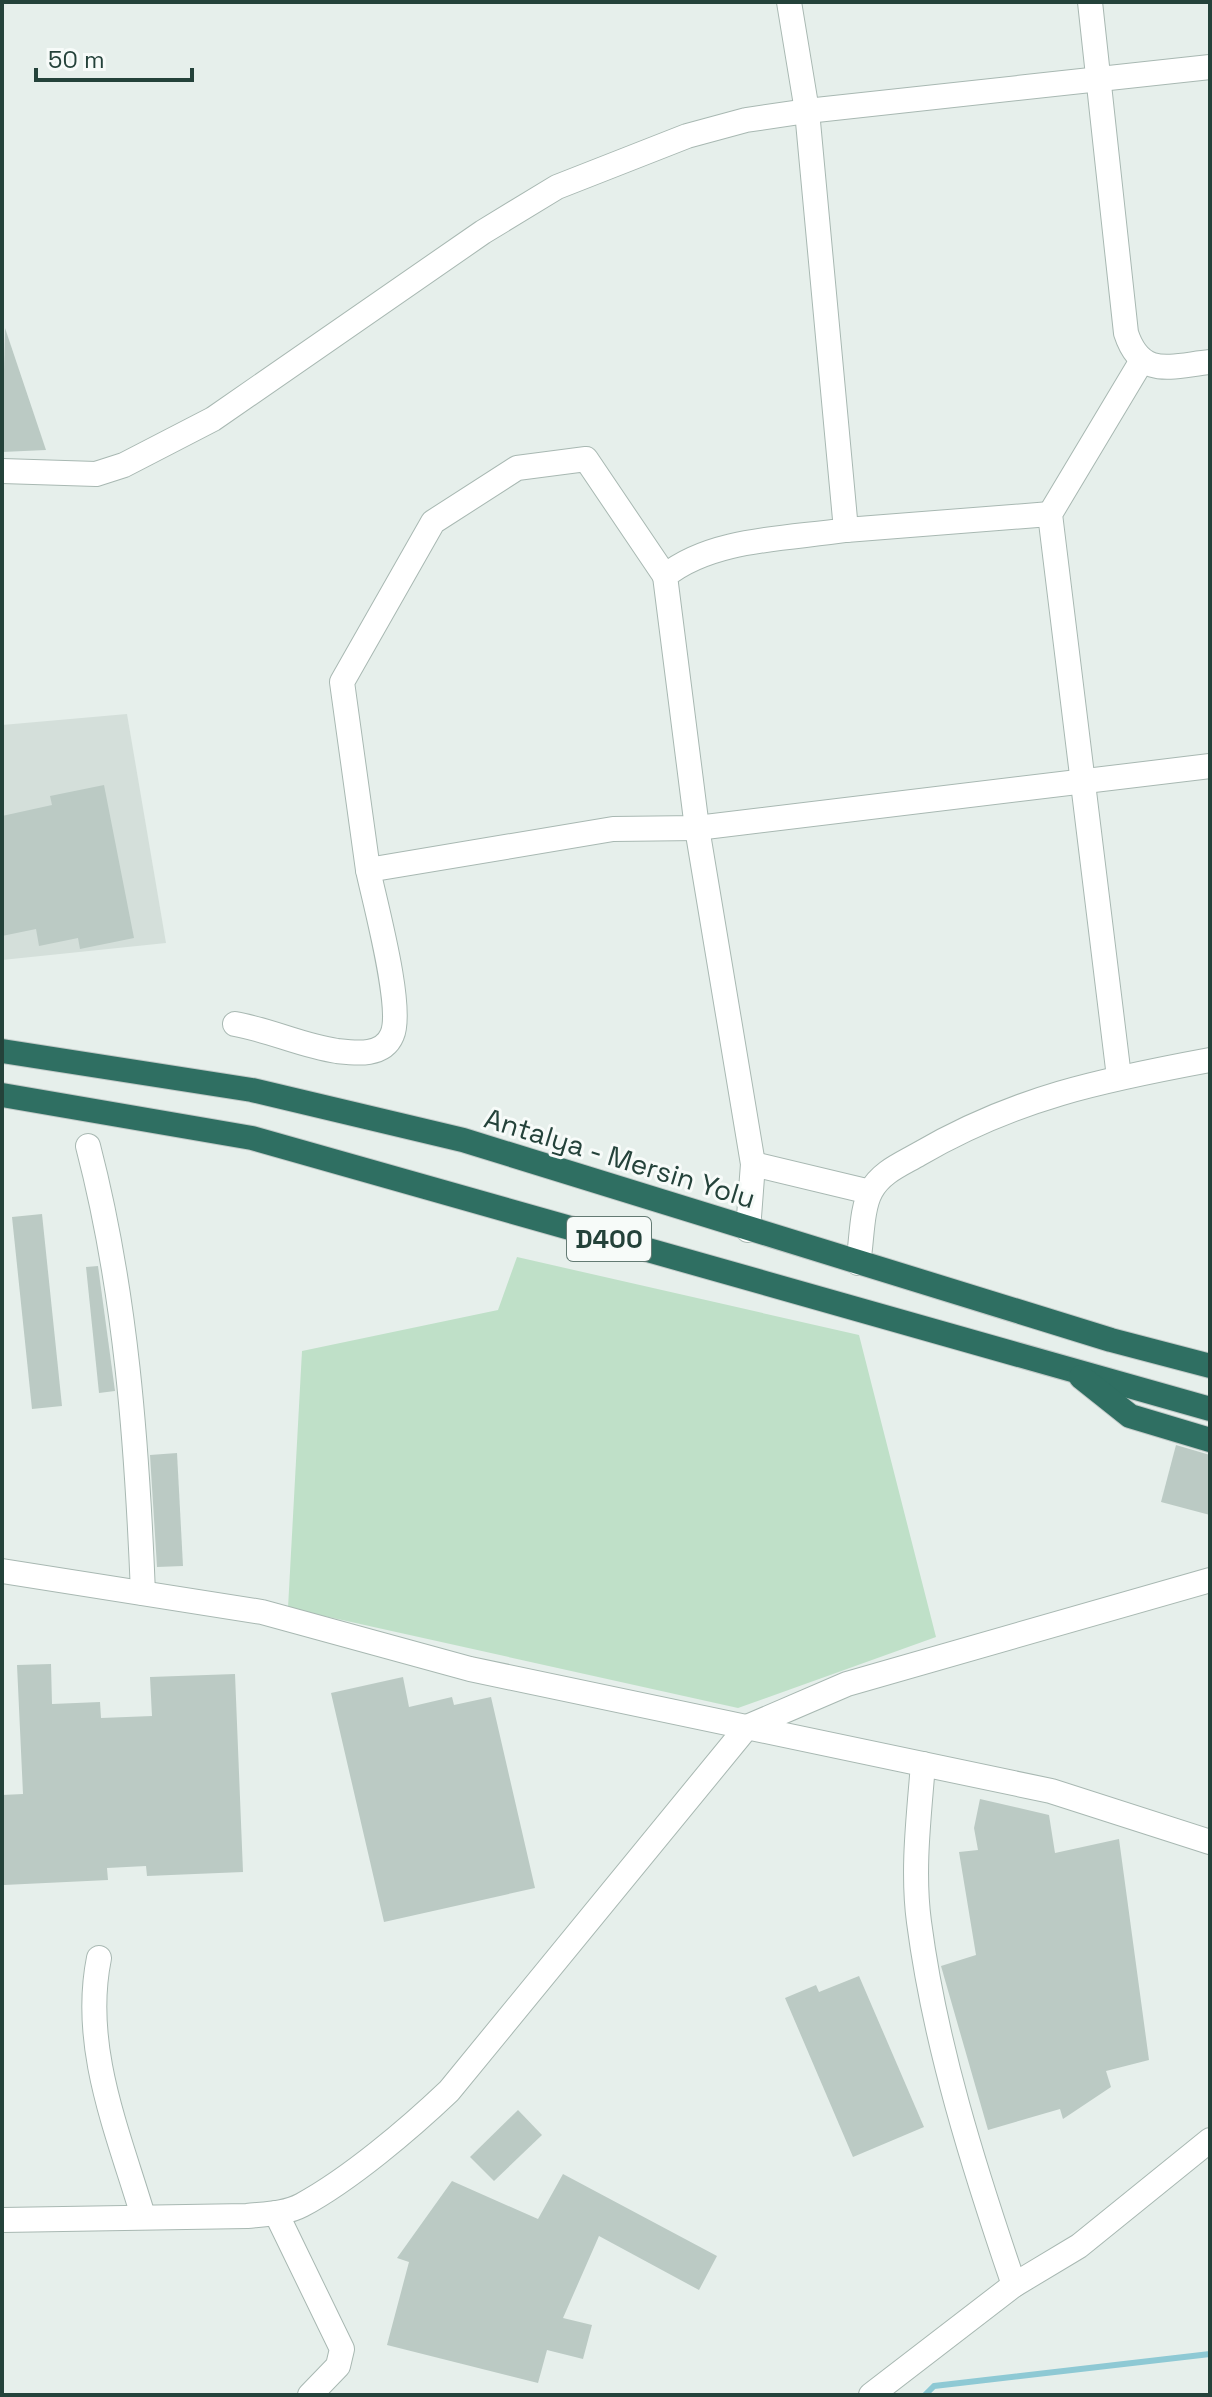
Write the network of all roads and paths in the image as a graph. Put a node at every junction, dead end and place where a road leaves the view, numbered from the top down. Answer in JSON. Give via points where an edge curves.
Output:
{"nodes":[{"id":1,"x":789,"y":2,"type":"edge"},
{"id":2,"x":1090,"y":2,"type":"edge"},
{"id":3,"x":1210,"y":67,"type":"edge"},
{"id":4,"x":1096,"y":79,"type":"junction"},
{"id":5,"x":807,"y":111,"type":"junction"},
{"id":6,"x":1141,"y":362,"type":"junction"},
{"id":7,"x":1210,"y":362,"type":"edge"},
{"id":8,"x":2,"y":471,"type":"edge"},
{"id":9,"x":1050,"y":514,"type":"junction"},
{"id":10,"x":846,"y":530,"type":"junction"},
{"id":11,"x":665,"y":576,"type":"junction"},
{"id":12,"x":1210,"y":766,"type":"edge"},
{"id":13,"x":1084,"y":783,"type":"junction"},
{"id":14,"x":697,"y":828,"type":"junction"},
{"id":15,"x":368,"y":870,"type":"junction"},
{"id":16,"x":235,"y":1024,"type":"dead end"},
{"id":17,"x":2,"y":1051,"type":"edge"},
{"id":18,"x":1210,"y":1060,"type":"edge"},
{"id":19,"x":1119,"y":1077,"type":"junction"},
{"id":20,"x":2,"y":1095,"type":"edge"},
{"id":21,"x":88,"y":1146,"type":"dead end"},
{"id":22,"x":753,"y":1164,"type":"junction"},
{"id":23,"x":870,"y":1192,"type":"junction"},
{"id":24,"x":748,"y":1230,"type":"junction"},
{"id":25,"x":858,"y":1263,"type":"junction"},
{"id":26,"x":1111,"y":1340,"type":"junction"},
{"id":27,"x":1210,"y":1356,"type":"edge"},
{"id":28,"x":1210,"y":1366,"type":"edge"},
{"id":29,"x":1070,"y":1368,"type":"junction"},
{"id":30,"x":1210,"y":1409,"type":"edge"},
{"id":31,"x":1210,"y":1440,"type":"edge"},
{"id":32,"x":2,"y":1571,"type":"edge"},
{"id":33,"x":1210,"y":1580,"type":"edge"},
{"id":34,"x":143,"y":1593,"type":"junction"},
{"id":35,"x":747,"y":1727,"type":"junction"},
{"id":36,"x":923,"y":1764,"type":"junction"},
{"id":37,"x":1210,"y":1842,"type":"edge"},
{"id":38,"x":99,"y":1958,"type":"dead end"},
{"id":39,"x":1210,"y":2140,"type":"edge"},
{"id":40,"x":276,"y":2213,"type":"junction"},
{"id":41,"x":143,"y":2216,"type":"junction"},
{"id":42,"x":2,"y":2220,"type":"edge"},
{"id":43,"x":1014,"y":2285,"type":"junction"},
{"id":44,"x":310,"y":2395,"type":"edge"},
{"id":45,"x":871,"y":2395,"type":"edge"}],
"edges":[{"from":1,"to":5,"type":"street"},
{"from":2,"to":4,"type":"street"},
{"from":3,"to":4,"type":"street"},
{"from":4,"to":5,"type":"street"},
{"from":4,"to":6,"type":"street","via":[[1126,333]]},
{"from":5,"to":8,"type":"street","via":[[687,136],[557,187],[483,232],[213,419],[124,465],[96,474]]},
{"from":5,"to":10,"type":"street"},
{"from":6,"to":7,"type":"street","via":[[1156,367]]},
{"from":6,"to":9,"type":"street"},
{"from":9,"to":10,"type":"street"},
{"from":9,"to":13,"type":"street"},
{"from":10,"to":11,"type":"street","via":[[712,551]]},
{"from":11,"to":14,"type":"street"},
{"from":11,"to":15,"type":"street","via":[[586,459],[517,468],[433,522],[342,682]]},
{"from":12,"to":13,"type":"street"},
{"from":13,"to":14,"type":"street"},
{"from":13,"to":19,"type":"street"},
{"from":14,"to":15,"type":"street","via":[[613,829]]},
{"from":14,"to":22,"type":"street"},
{"from":15,"to":16,"type":"street","via":[[394,996],[393,1035],[374,1052],[333,1050]]},
{"from":17,"to":24,"type":"highway","name":"Antalya - Mersin Yolu","number":"D400","via":[[252,1090],[463,1140]]},
{"from":18,"to":19,"type":"street"},
{"from":19,"to":23,"type":"street","via":[[1015,1105],[885,1173]]},
{"from":20,"to":29,"type":"highway","number":"D400","via":[[252,1138]]},
{"from":21,"to":34,"type":"street","via":[[122,1310]]},
{"from":22,"to":23,"type":"street"},
{"from":22,"to":24,"type":"street"},
{"from":23,"to":25,"type":"street"},
{"from":24,"to":25,"type":"highway","name":"Antalya - Mersin Yolu","number":"D400"},
{"from":25,"to":26,"type":"highway","name":"Antalya - Mersin Yolu","number":"D400"},
{"from":26,"to":27,"type":"highway"},
{"from":26,"to":28,"type":"highway","name":"Antalya - Mersin Yolu","number":"D400"},
{"from":29,"to":30,"type":"highway","number":"D400"},
{"from":29,"to":31,"type":"highway","via":[[1130,1416]]},
{"from":32,"to":34,"type":"street"},
{"from":33,"to":35,"type":"street","via":[[847,1684]]},
{"from":34,"to":35,"type":"street","via":[[262,1612],[470,1669]]},
{"from":35,"to":36,"type":"street"},
{"from":35,"to":40,"type":"street","via":[[449,2091],[411,2127],[300,2206]]},
{"from":36,"to":37,"type":"street","via":[[1051,1791]]},
{"from":36,"to":43,"type":"street","via":[[919,1921],[977,2176]]},
{"from":38,"to":41,"type":"street","via":[[93,1999],[95,2048]]},
{"from":39,"to":43,"type":"street","via":[[1079,2246]]},
{"from":40,"to":41,"type":"street"},
{"from":40,"to":44,"type":"street","via":[[342,2349],[338,2366]]},
{"from":41,"to":42,"type":"street"},
{"from":43,"to":45,"type":"street"}]}
